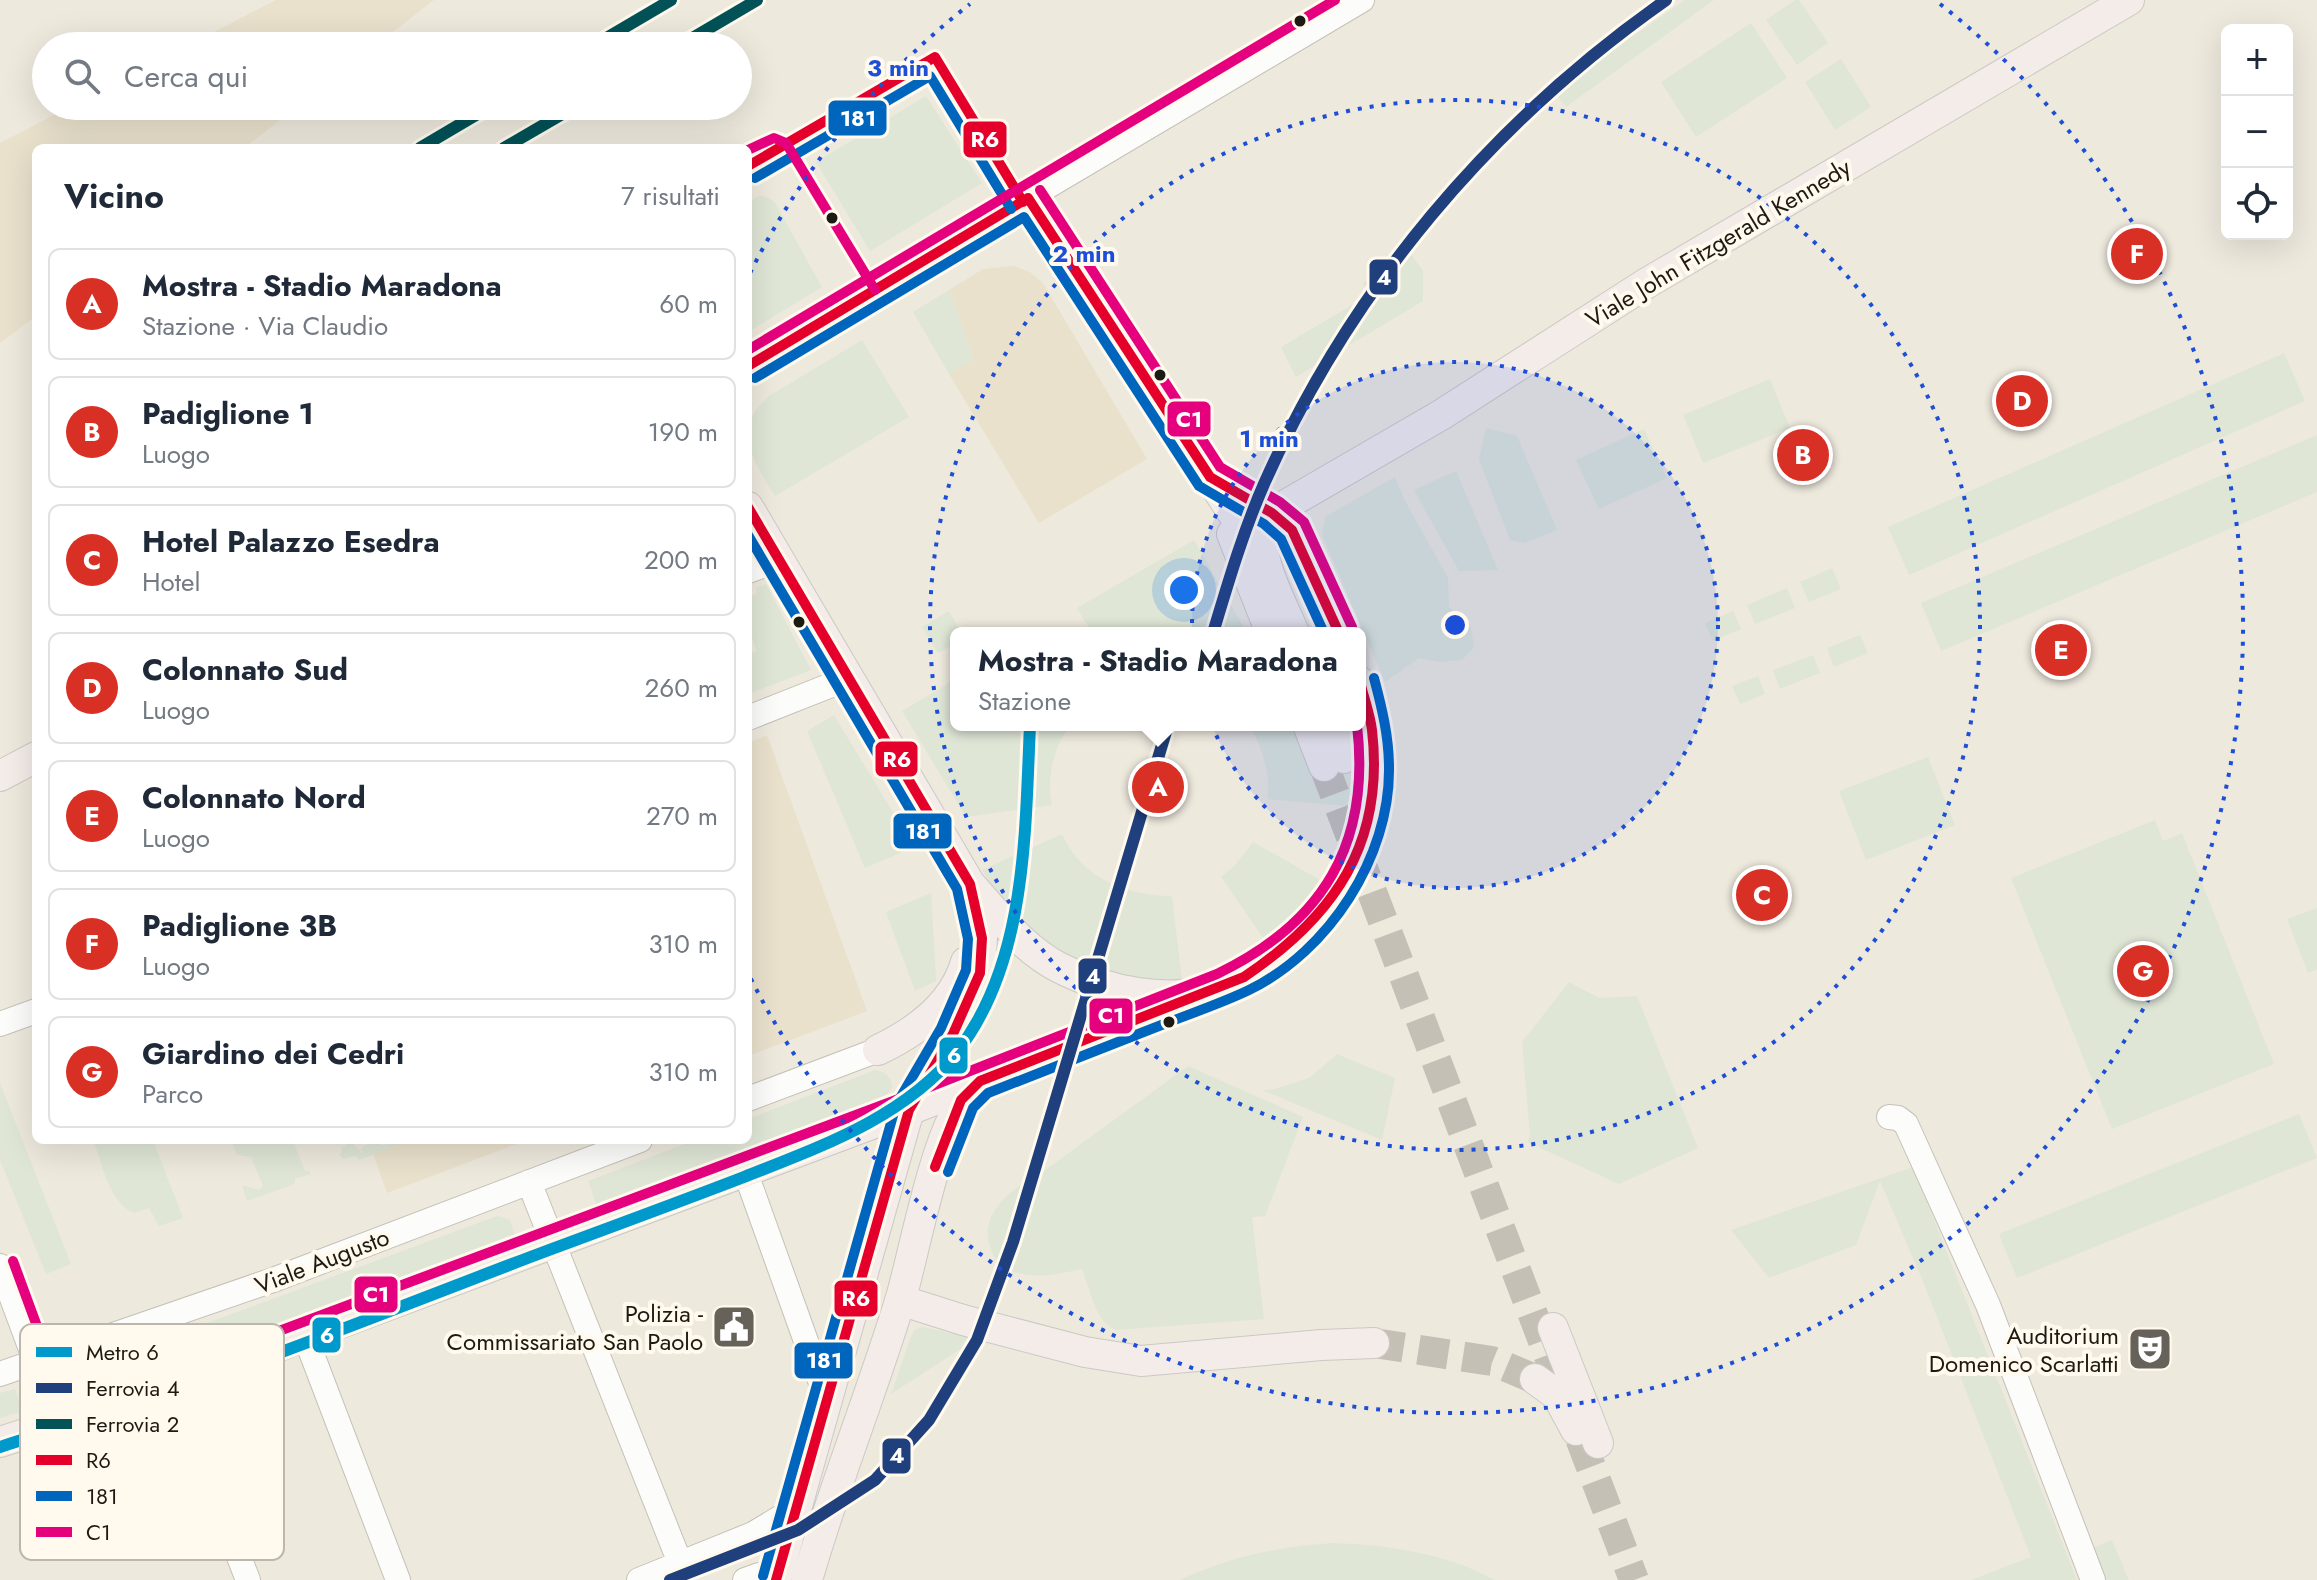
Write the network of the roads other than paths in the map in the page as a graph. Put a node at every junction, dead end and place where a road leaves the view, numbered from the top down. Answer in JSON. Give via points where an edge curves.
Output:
{"nodes":[{"id":1,"x":1362,"y":0,"type":"edge"},
{"id":2,"x":2129,"y":0,"type":"edge"},
{"id":3,"x":1028,"y":198,"type":"junction"},
{"id":4,"x":752,"y":364,"type":"edge"},
{"id":5,"x":1210,"y":477,"type":"junction"},
{"id":6,"x":1310,"y":492,"type":"junction"},
{"id":7,"x":1272,"y":513,"type":"junction"},
{"id":8,"x":752,"y":514,"type":"edge"},
{"id":9,"x":1304,"y":552,"type":"junction"},
{"id":10,"x":779,"y":560,"type":"junction"},
{"id":11,"x":752,"y":570,"type":"edge"},
{"id":12,"x":1257,"y":571,"type":"junction"},
{"id":13,"x":1270,"y":627,"type":"edge"},
{"id":14,"x":1290,"y":627,"type":"edge"},
{"id":15,"x":1336,"y":627,"type":"edge"},
{"id":16,"x":849,"y":678,"type":"junction"},
{"id":17,"x":1366,"y":706,"type":"edge"},
{"id":18,"x":752,"y":716,"type":"edge"},
{"id":19,"x":1312,"y":731,"type":"edge"},
{"id":20,"x":1331,"y":731,"type":"edge"},
{"id":21,"x":32,"y":759,"type":"edge"},
{"id":22,"x":0,"y":776,"type":"edge"},
{"id":23,"x":973,"y":896,"type":"junction"},
{"id":24,"x":1223,"y":987,"type":"junction"},
{"id":25,"x":32,"y":1012,"type":"edge"},
{"id":26,"x":0,"y":1024,"type":"edge"},
{"id":27,"x":953,"y":1034,"type":"junction"},
{"id":28,"x":878,"y":1050,"type":"junction"},
{"id":29,"x":980,"y":1081,"type":"junction"},
{"id":30,"x":752,"y":1097,"type":"edge"},
{"id":31,"x":921,"y":1099,"type":"junction"},
{"id":32,"x":1889,"y":1117,"type":"dead end"},
{"id":33,"x":853,"y":1131,"type":"junction"},
{"id":34,"x":629,"y":1144,"type":"edge"},
{"id":35,"x":896,"y":1155,"type":"junction"},
{"id":36,"x":937,"y":1162,"type":"junction"},
{"id":37,"x":745,"y":1171,"type":"junction"},
{"id":38,"x":529,"y":1182,"type":"junction"},
{"id":39,"x":554,"y":1243,"type":"junction"},
{"id":40,"x":0,"y":1266,"type":"edge"},
{"id":41,"x":900,"y":1300,"type":"junction"},
{"id":42,"x":21,"y":1324,"type":"edge"},
{"id":43,"x":145,"y":1324,"type":"edge"},
{"id":44,"x":1553,"y":1328,"type":"dead end"},
{"id":45,"x":305,"y":1336,"type":"junction"},
{"id":46,"x":1374,"y":1343,"type":"tunnel mouth"},
{"id":47,"x":284,"y":1344,"type":"edge"},
{"id":48,"x":20,"y":1367,"type":"edge"},
{"id":49,"x":0,"y":1374,"type":"edge"},
{"id":50,"x":1535,"y":1379,"type":"tunnel mouth"},
{"id":51,"x":826,"y":1397,"type":"junction"},
{"id":52,"x":20,"y":1435,"type":"edge"},
{"id":53,"x":0,"y":1442,"type":"edge"},
{"id":54,"x":798,"y":1507,"type":"junction"},
{"id":55,"x":240,"y":1560,"type":"edge"},
{"id":56,"x":680,"y":1563,"type":"junction"},
{"id":57,"x":762,"y":1579,"type":"edge"},
{"id":58,"x":248,"y":1580,"type":"edge"},
{"id":59,"x":398,"y":1580,"type":"edge"},
{"id":60,"x":639,"y":1580,"type":"edge"},
{"id":61,"x":807,"y":1580,"type":"edge"},
{"id":62,"x":2093,"y":1580,"type":"edge"}],
"edges":[{"from":1,"to":3,"type":"street"},
{"from":2,"to":6,"type":"main road","name":"Viale John Fitzgerald Kennedy","via":[[1647,283]]},
{"from":3,"to":4,"type":"main road"},
{"from":3,"to":5,"type":"main road"},
{"from":5,"to":6,"type":"main road","name":"Viale John Fitzgerald Kennedy","via":[[1256,495],[1277,498]]},
{"from":5,"to":7,"type":"main road"},
{"from":5,"to":12,"type":"main road"},
{"from":6,"to":7,"type":"main road","name":"Viale John Fitzgerald Kennedy"},
{"from":6,"to":9,"type":"main road","via":[[1297,520]]},
{"from":7,"to":9,"type":"main road","via":[[1292,530]]},
{"from":7,"to":12,"type":"main road","via":[[1261,532]]},
{"from":8,"to":10,"type":"main road"},
{"from":9,"to":15,"type":"main road"},
{"from":10,"to":11,"type":"street"},
{"from":10,"to":16,"type":"main road"},
{"from":12,"to":13,"type":"main road"},
{"from":12,"to":14,"type":"main road"},
{"from":16,"to":18,"type":"street"},
{"from":16,"to":23,"type":"main road"},
{"from":17,"to":24,"type":"main road","via":[[1374,737],[1372,805],[1350,870],[1325,911],[1295,943]]},
{"from":19,"to":20,"type":"main road","via":[[1334,762]]},
{"from":21,"to":22,"type":"main road"},
{"from":23,"to":24,"type":"main road","via":[[1034,952],[1087,980],[1155,994]]},
{"from":23,"to":27,"type":"main road","via":[[982,938],[980,973]]},
{"from":23,"to":28,"type":"main road","via":[[970,950],[957,985],[922,1023]]},
{"from":24,"to":29,"type":"main road"},
{"from":25,"to":26,"type":"street"},
{"from":27,"to":29,"type":"main road","via":[[959,1067]]},
{"from":27,"to":31,"type":"main road"},
{"from":28,"to":30,"type":"street"},
{"from":28,"to":31,"type":"main road","via":[[912,1066]]},
{"from":29,"to":31,"type":"main road"},
{"from":29,"to":36,"type":"main road","via":[[961,1100]]},
{"from":31,"to":33,"type":"main road"},
{"from":31,"to":35,"type":"main road"},
{"from":31,"to":36,"type":"main road","via":[[938,1147]]},
{"from":32,"to":62,"type":"street","via":[[1906,1124],[1959,1239]]},
{"from":33,"to":35,"type":"main road","via":[[886,1137]]},
{"from":33,"to":37,"type":"main road"},
{"from":34,"to":38,"type":"street","name":"Viale Augusto"},
{"from":35,"to":51,"type":"main road"},
{"from":36,"to":41,"type":"main road"},
{"from":37,"to":39,"type":"main road"},
{"from":37,"to":51,"type":"street"},
{"from":38,"to":39,"type":"street"},
{"from":38,"to":43,"type":"street","name":"Viale Augusto"},
{"from":39,"to":45,"type":"main road"},
{"from":39,"to":56,"type":"street"},
{"from":40,"to":42,"type":"street"},
{"from":41,"to":46,"type":"main road","via":[[1074,1349],[1141,1361]]},
{"from":41,"to":61,"type":"main road"},
{"from":44,"to":50,"type":"main road","via":[[1587,1437],[1557,1395]]},
{"from":45,"to":47,"type":"main road"},
{"from":45,"to":59,"type":"street"},
{"from":48,"to":49,"type":"street","name":"Viale Augusto"},
{"from":51,"to":54,"type":"main road"},
{"from":52,"to":53,"type":"main road"},
{"from":54,"to":56,"type":"street","via":[[753,1534]]},
{"from":54,"to":57,"type":"main road"},
{"from":55,"to":58,"type":"street"},
{"from":56,"to":60,"type":"street"}]}
